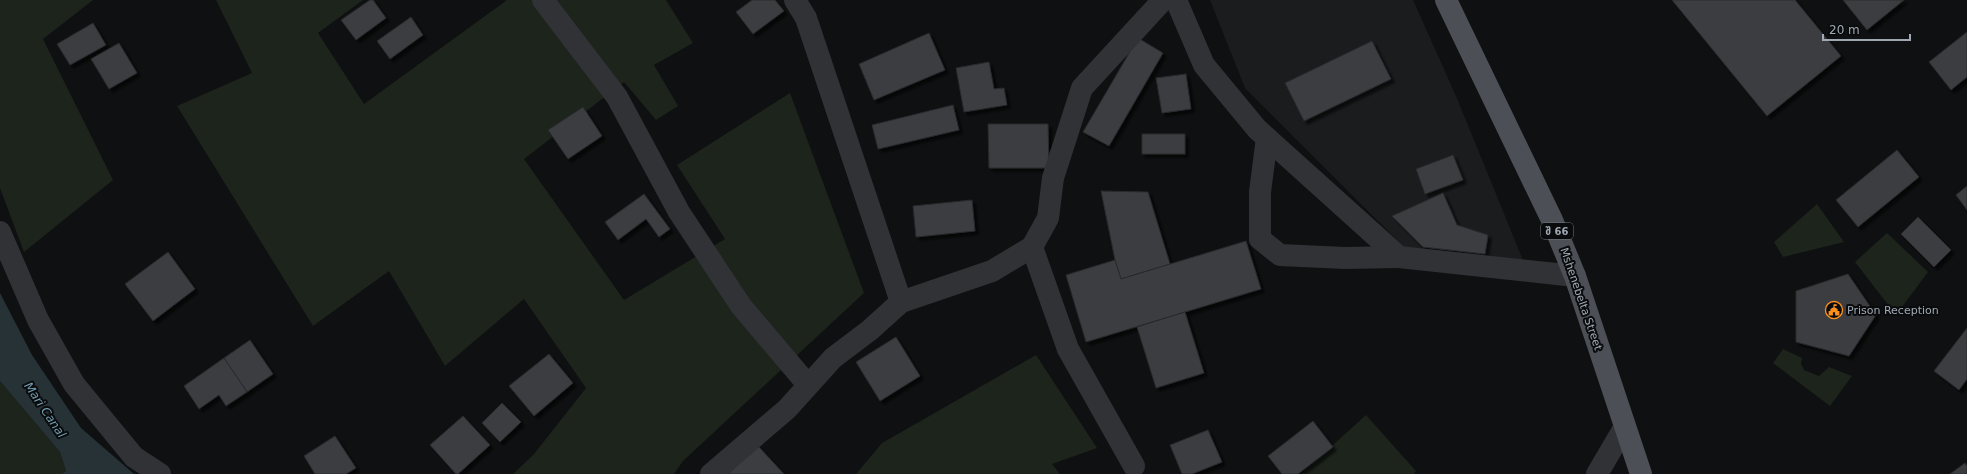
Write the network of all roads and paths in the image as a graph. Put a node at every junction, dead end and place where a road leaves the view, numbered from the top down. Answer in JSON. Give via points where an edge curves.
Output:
{"nodes":[{"id":1,"x":543,"y":0,"type":"edge"},
{"id":2,"x":795,"y":0,"type":"edge"},
{"id":3,"x":1163,"y":0,"type":"edge"},
{"id":4,"x":1176,"y":0,"type":"edge"},
{"id":5,"x":1446,"y":0,"type":"edge"},
{"id":6,"x":1267,"y":138,"type":"junction"},
{"id":7,"x":0,"y":232,"type":"edge"},
{"id":8,"x":1032,"y":246,"type":"junction"},
{"id":9,"x":1399,"y":257,"type":"junction"},
{"id":10,"x":1575,"y":276,"type":"junction"},
{"id":11,"x":900,"y":302,"type":"junction"},
{"id":12,"x":808,"y":385,"type":"junction"},
{"id":13,"x":1624,"y":428,"type":"junction"},
{"id":14,"x":1134,"y":466,"type":"dead end"},
{"id":15,"x":160,"y":474,"type":"edge"},
{"id":16,"x":711,"y":474,"type":"edge"},
{"id":17,"x":1597,"y":474,"type":"edge"},
{"id":18,"x":1641,"y":474,"type":"edge"}],
"edges":[{"from":1,"to":12,"type":"street","via":[[617,97],[679,212],[741,306]]},
{"from":2,"to":11,"type":"street","via":[[806,18]]},
{"from":3,"to":8,"type":"street","via":[[1082,88],[1053,178],[1048,218]]},
{"from":4,"to":6,"type":"street","via":[[1204,65]]},
{"from":5,"to":10,"type":"main road","name":"Mshenebelta Street","number":"შ 66","via":[[1552,220]]},
{"from":6,"to":9,"type":"street"},
{"from":6,"to":9,"type":"street","via":[[1260,192],[1260,239],[1280,255]]},
{"from":7,"to":15,"type":"street","via":[[38,320],[74,384],[134,457]]},
{"from":8,"to":11,"type":"street","via":[[992,271]]},
{"from":8,"to":14,"type":"street","via":[[1068,349]]},
{"from":9,"to":10,"type":"street"},
{"from":10,"to":13,"type":"main road","name":"Mshenebelta Street","number":"შ 66"},
{"from":11,"to":12,"type":"street","via":[[833,358]]},
{"from":12,"to":16,"type":"street","via":[[787,409]]},
{"from":13,"to":17,"type":"street"},
{"from":13,"to":18,"type":"main road","name":"Mshenebelta Street","number":"შ 66"}]}
